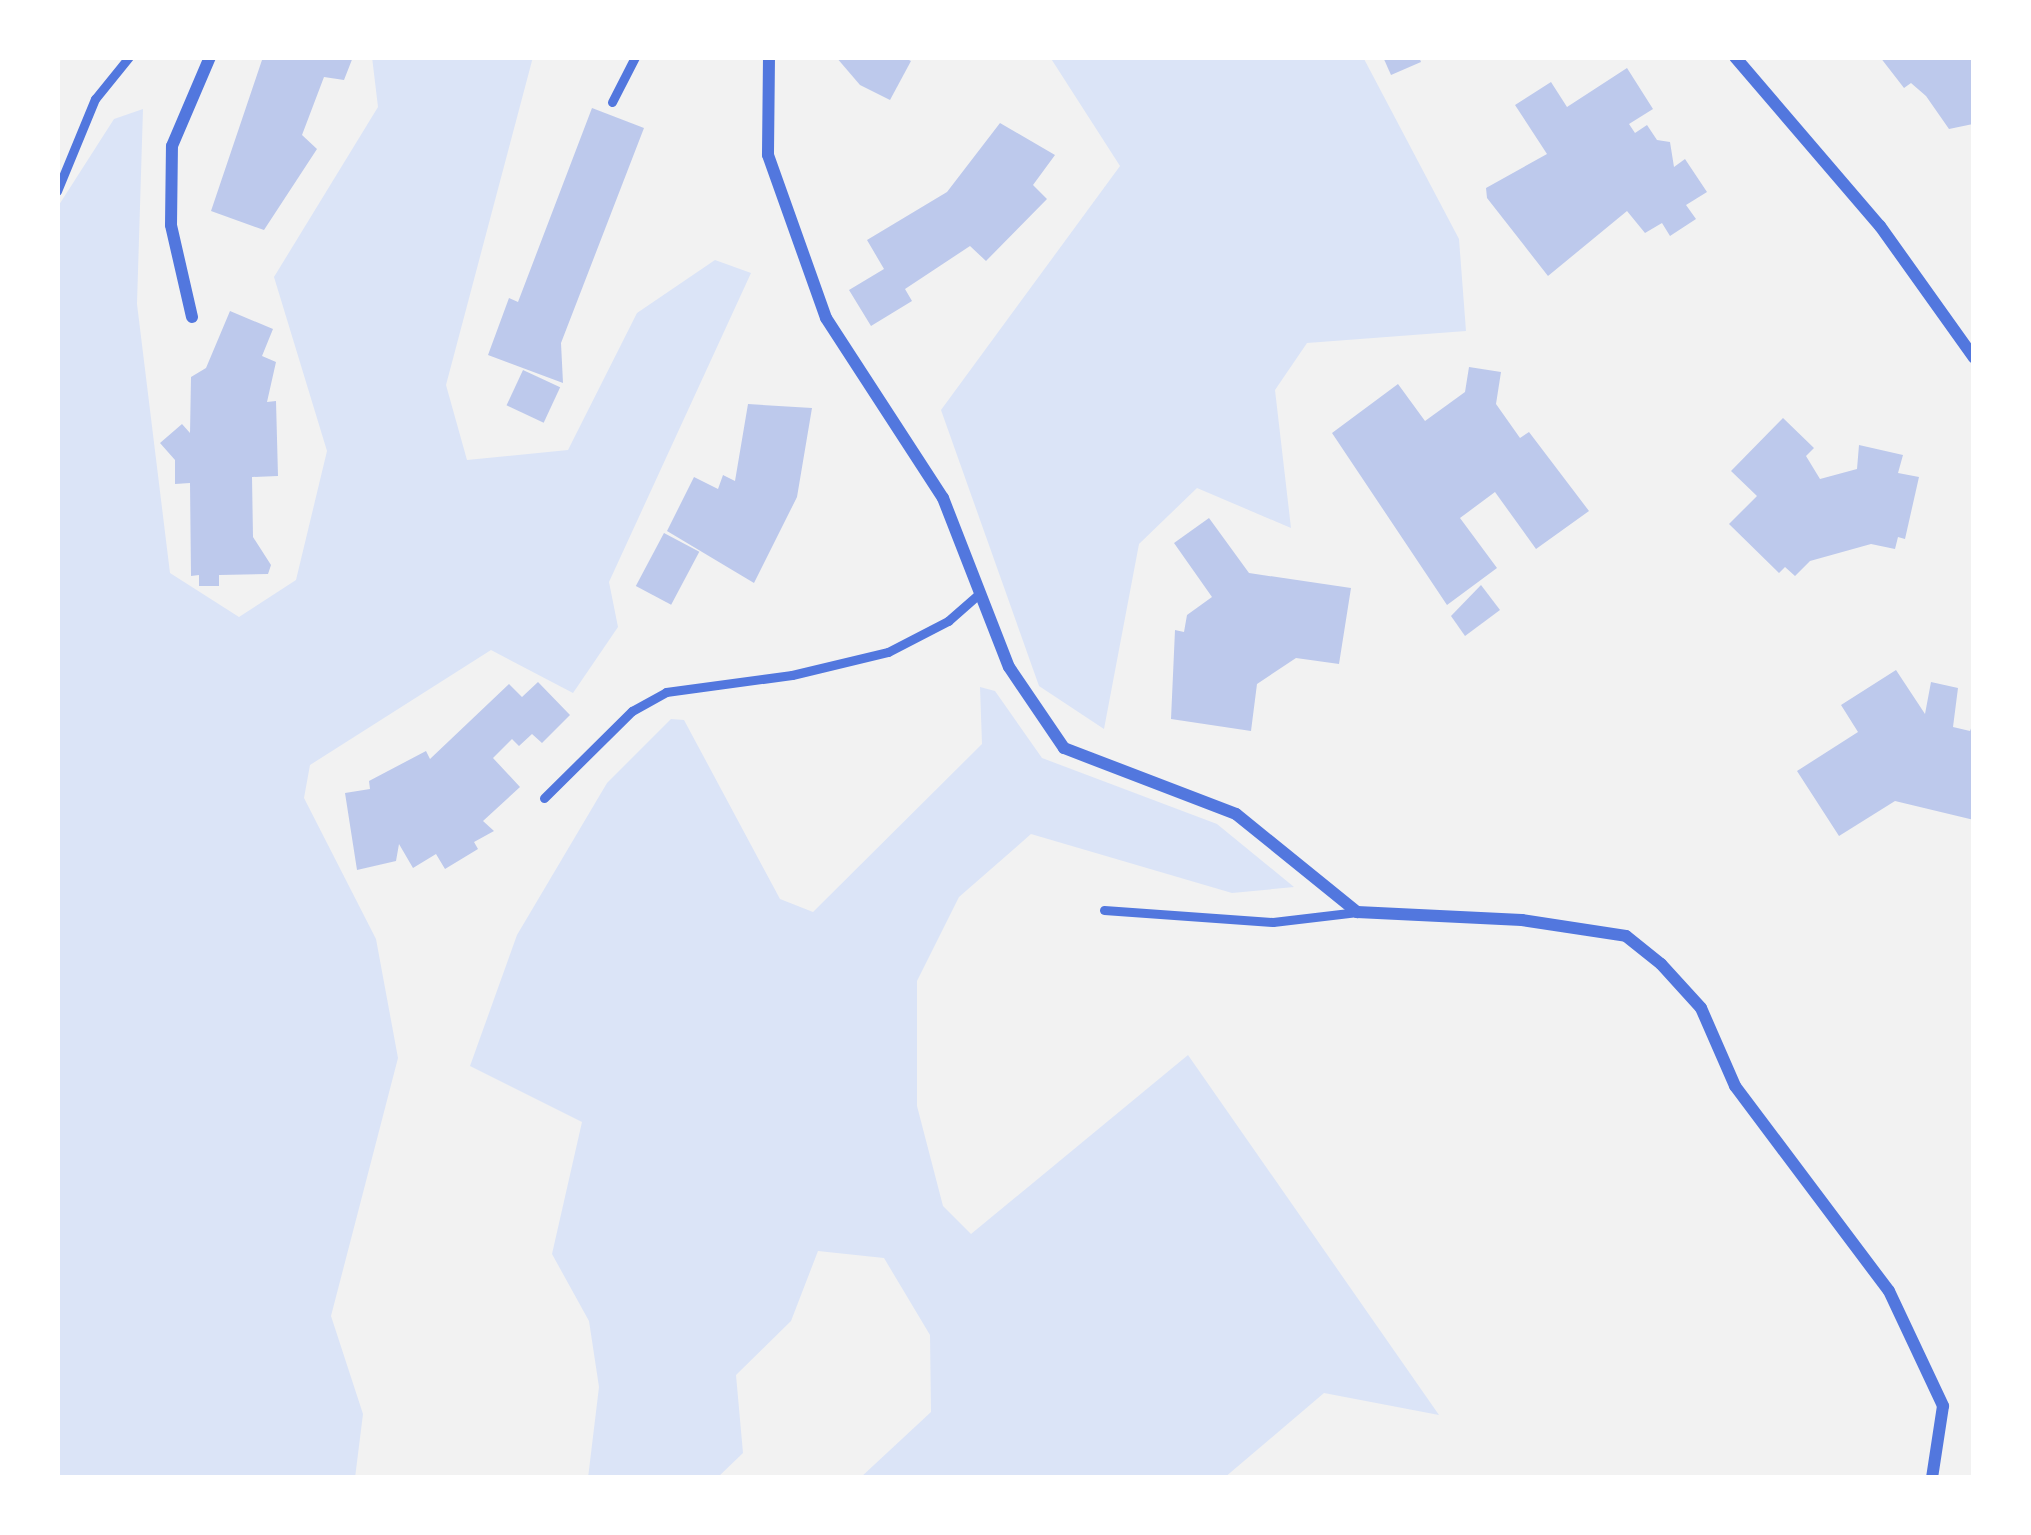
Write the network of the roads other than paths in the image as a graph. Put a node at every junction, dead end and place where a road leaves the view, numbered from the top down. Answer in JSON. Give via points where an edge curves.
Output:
{"nodes":[{"id":1,"x":129,"y":57,"type":"edge"},
{"id":2,"x":209,"y":57,"type":"edge"},
{"id":3,"x":635,"y":57,"type":"edge"},
{"id":4,"x":770,"y":57,"type":"edge"},
{"id":5,"x":1735,"y":57,"type":"edge"},
{"id":6,"x":612,"y":102,"type":"dead end"},
{"id":7,"x":57,"y":191,"type":"edge"},
{"id":8,"x":192,"y":317,"type":"dead end"},
{"id":9,"x":1974,"y":358,"type":"edge"},
{"id":10,"x":980,"y":593,"type":"junction"},
{"id":11,"x":544,"y":798,"type":"dead end"},
{"id":12,"x":1105,"y":910,"type":"dead end"},
{"id":13,"x":1357,"y":912,"type":"junction"},
{"id":14,"x":1932,"y":1478,"type":"edge"}],
"edges":[{"from":1,"to":7,"type":"lane","via":[[95,99]]},
{"from":2,"to":8,"type":"street","via":[[172,146],[171,225]]},
{"from":3,"to":6,"type":"lane"},
{"from":4,"to":10,"type":"street","via":[[768,155],[826,318],[943,498]]},
{"from":5,"to":9,"type":"street","via":[[1880,226]]},
{"from":10,"to":11,"type":"lane","via":[[948,621],[888,652],[665,692],[632,711]]},
{"from":10,"to":13,"type":"street","via":[[1009,667],[1064,748],[1236,814]]},
{"from":12,"to":13,"type":"lane","via":[[1273,922]]},
{"from":13,"to":14,"type":"street","via":[[1522,920],[1626,936],[1661,964],[1701,1008],[1735,1086],[1889,1291],[1943,1406]]}]}
